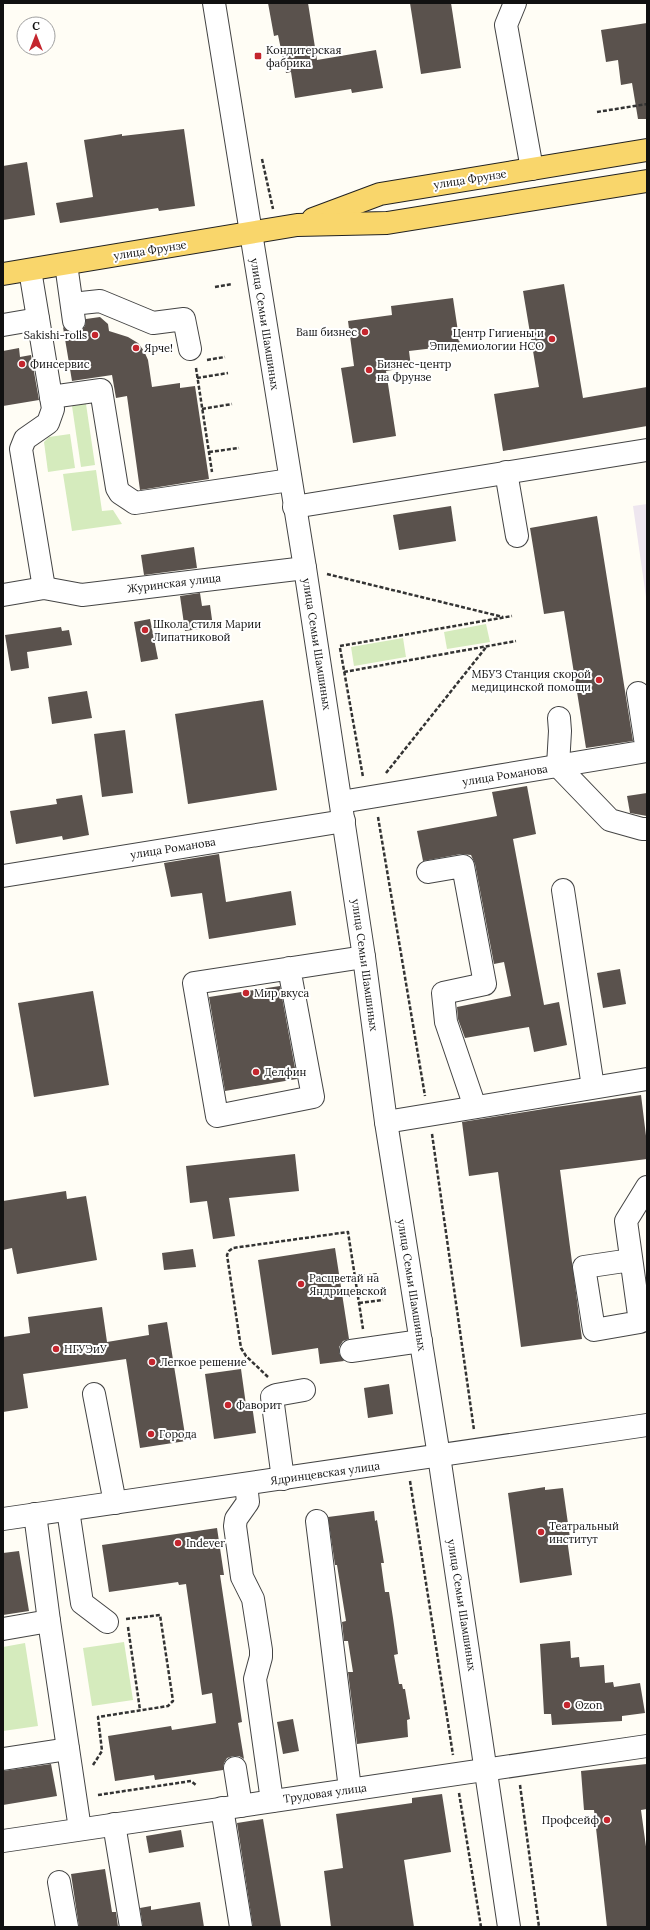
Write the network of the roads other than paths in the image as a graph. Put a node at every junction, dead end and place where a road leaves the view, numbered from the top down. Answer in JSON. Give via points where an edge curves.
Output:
{"nodes":[{"id":1,"x":214,"y":3,"type":"edge"},
{"id":2,"x":515,"y":3,"type":"edge"},
{"id":3,"x":647,"y":150,"type":"edge"},
{"id":4,"x":532,"y":169,"type":"junction"},
{"id":5,"x":647,"y":181,"type":"edge"},
{"id":6,"x":297,"y":225,"type":"junction"},
{"id":7,"x":251,"y":233,"type":"junction"},
{"id":8,"x":66,"y":264,"type":"junction"},
{"id":9,"x":30,"y":270,"type":"junction"},
{"id":10,"x":3,"y":274,"type":"edge"},
{"id":11,"x":38,"y":319,"type":"junction"},
{"id":12,"x":3,"y":325,"type":"edge"},
{"id":13,"x":192,"y":355,"type":"road end"},
{"id":14,"x":51,"y":397,"type":"junction"},
{"id":15,"x":647,"y":450,"type":"edge"},
{"id":16,"x":506,"y":472,"type":"junction"},
{"id":17,"x":290,"y":480,"type":"junction"},
{"id":18,"x":294,"y":507,"type":"junction"},
{"id":19,"x":517,"y":536,"type":"dead end"},
{"id":20,"x":305,"y":568,"type":"junction"},
{"id":21,"x":44,"y":588,"type":"junction"},
{"id":22,"x":3,"y":595,"type":"edge"},
{"id":23,"x":638,"y":693,"type":"dead end"},
{"id":24,"x":559,"y":718,"type":"dead end"},
{"id":25,"x":558,"y":766,"type":"junction"},
{"id":26,"x":342,"y":812,"type":"junction"},
{"id":27,"x":647,"y":829,"type":"edge"},
{"id":28,"x":428,"y":872,"type":"dead end"},
{"id":29,"x":3,"y":876,"type":"edge"},
{"id":30,"x":563,"y":890,"type":"dead end"},
{"id":31,"x":364,"y":957,"type":"junction"},
{"id":32,"x":288,"y":968,"type":"junction"},
{"id":33,"x":647,"y":1079,"type":"edge"},
{"id":34,"x":593,"y":1087,"type":"junction"},
{"id":35,"x":474,"y":1106,"type":"junction"},
{"id":36,"x":386,"y":1122,"type":"junction"},
{"id":37,"x":647,"y":1187,"type":"edge"},
{"id":38,"x":631,"y":1260,"type":"dead end"},
{"id":39,"x":421,"y":1341,"type":"junction"},
{"id":40,"x":358,"y":1350,"type":"road end"},
{"id":41,"x":304,"y":1390,"type":"dead end"},
{"id":42,"x":94,"y":1394,"type":"dead end"},
{"id":43,"x":647,"y":1425,"type":"edge"},
{"id":44,"x":440,"y":1456,"type":"junction"},
{"id":45,"x":283,"y":1479,"type":"junction"},
{"id":46,"x":246,"y":1484,"type":"junction"},
{"id":47,"x":115,"y":1503,"type":"junction"},
{"id":48,"x":68,"y":1510,"type":"junction"},
{"id":49,"x":35,"y":1514,"type":"junction"},
{"id":50,"x":3,"y":1519,"type":"edge"},
{"id":51,"x":317,"y":1521,"type":"dead end"},
{"id":52,"x":117,"y":1620,"type":"road end"},
{"id":53,"x":49,"y":1621,"type":"junction"},
{"id":54,"x":3,"y":1629,"type":"edge"},
{"id":55,"x":647,"y":1746,"type":"edge"},
{"id":56,"x":68,"y":1749,"type":"junction"},
{"id":57,"x":3,"y":1759,"type":"edge"},
{"id":58,"x":235,"y":1768,"type":"dead end"},
{"id":59,"x":487,"y":1769,"type":"junction"},
{"id":60,"x":350,"y":1790,"type":"junction"},
{"id":61,"x":272,"y":1801,"type":"junction"},
{"id":62,"x":231,"y":1807,"type":"junction"},
{"id":63,"x":114,"y":1824,"type":"junction"},
{"id":64,"x":80,"y":1829,"type":"junction"},
{"id":65,"x":3,"y":1841,"type":"edge"},
{"id":66,"x":60,"y":1882,"type":"dead end"},
{"id":67,"x":67,"y":1927,"type":"edge"},
{"id":68,"x":131,"y":1927,"type":"edge"},
{"id":69,"x":240,"y":1927,"type":"edge"},
{"id":70,"x":509,"y":1927,"type":"edge"}],
"edges":[{"from":1,"to":7,"type":"street","name":"улица Семьи Шамшиных"},
{"from":2,"to":4,"type":"street","via":[[506,25]]},
{"from":3,"to":4,"type":"main road","name":"улица Фрунзе"},
{"from":4,"to":6,"type":"main road","name":"улица Фрунзе","via":[[380,194]]},
{"from":5,"to":6,"type":"main road","name":"улица Фрунзе","via":[[386,223]]},
{"from":6,"to":7,"type":"main road","name":"улица Фрунзе"},
{"from":7,"to":8,"type":"main road","name":"улица Фрунзе"},
{"from":7,"to":17,"type":"street","name":"улица Семьи Шамшиных"},
{"from":8,"to":9,"type":"main road","name":"улица Фрунзе"},
{"from":8,"to":13,"type":"street","via":[[73,312],[100,300],[153,322],[184,319]]},
{"from":9,"to":10,"type":"main road","name":"улица Фрунзе"},
{"from":9,"to":11,"type":"street"},
{"from":11,"to":12,"type":"street"},
{"from":11,"to":14,"type":"street"},
{"from":14,"to":17,"type":"street","via":[[101,390],[117,488],[136,503]]},
{"from":14,"to":21,"type":"street","via":[[53,410],[48,423],[25,439],[21,448]]},
{"from":15,"to":16,"type":"street"},
{"from":16,"to":18,"type":"street"},
{"from":16,"to":19,"type":"street"},
{"from":17,"to":18,"type":"street","name":"улица Семьи Шамшиных"},
{"from":18,"to":20,"type":"street","name":"улица Семьи Шамшиных"},
{"from":20,"to":21,"type":"street","name":"Журинская улица","via":[[82,595]]},
{"from":20,"to":26,"type":"street","name":"улица Семьи Шамшиных"},
{"from":21,"to":22,"type":"street"},
{"from":23,"to":25,"type":"street","via":[[647,751]]},
{"from":24,"to":25,"type":"street"},
{"from":25,"to":26,"type":"street","name":"улица Романова","via":[[367,797]]},
{"from":25,"to":27,"type":"street","name":"улица Романова","via":[[610,820]]},
{"from":26,"to":29,"type":"street","name":"улица Романова"},
{"from":26,"to":31,"type":"street","name":"улица Семьи Шамшиных"},
{"from":28,"to":35,"type":"street","via":[[463,866],[469,892],[485,984],[443,993],[446,1022]]},
{"from":30,"to":34,"type":"street"},
{"from":31,"to":32,"type":"street"},
{"from":31,"to":36,"type":"street","name":"улица Семьи Шамшиных"},
{"from":32,"to":32,"type":"street","via":[[194,984],[216,1116],[313,1097]]},
{"from":33,"to":34,"type":"street"},
{"from":34,"to":35,"type":"street"},
{"from":35,"to":36,"type":"street"},
{"from":36,"to":39,"type":"street","name":"улица Семьи Шамшиных"},
{"from":37,"to":38,"type":"street","via":[[626,1221]]},
{"from":39,"to":40,"type":"street"},
{"from":39,"to":44,"type":"street","name":"улица Семьи Шамшиных"},
{"from":41,"to":45,"type":"street","via":[[272,1397]]},
{"from":42,"to":47,"type":"street"},
{"from":43,"to":44,"type":"street","name":"Ядринцевская улица"},
{"from":44,"to":45,"type":"street","name":"Ядринцевская улица"},
{"from":44,"to":59,"type":"street","name":"улица Семьи Шамшиных"},
{"from":45,"to":46,"type":"street","name":"Ядринцевская улица"},
{"from":46,"to":47,"type":"street","name":"Ядринцевская улица"},
{"from":46,"to":61,"type":"street","via":[[248,1502],[236,1519],[235,1526],[242,1578],[253,1599],[261,1650],[255,1679]]},
{"from":47,"to":48,"type":"street","name":"Ядринцевская улица"},
{"from":48,"to":49,"type":"street","name":"Ядринцевская улица"},
{"from":48,"to":52,"type":"street","via":[[82,1603]]},
{"from":49,"to":50,"type":"street","name":"Ядринцевская улица"},
{"from":49,"to":53,"type":"street"},
{"from":51,"to":60,"type":"street"},
{"from":53,"to":54,"type":"street"},
{"from":53,"to":56,"type":"street"},
{"from":55,"to":59,"type":"street","name":"Трудовая улица"},
{"from":56,"to":57,"type":"street"},
{"from":56,"to":64,"type":"street"},
{"from":58,"to":62,"type":"street"},
{"from":59,"to":60,"type":"street","name":"Трудовая улица"},
{"from":59,"to":70,"type":"street","name":"улица Семьи Шамшиных"},
{"from":60,"to":61,"type":"street","name":"Трудовая улица"},
{"from":61,"to":62,"type":"street","name":"Трудовая улица"},
{"from":62,"to":63,"type":"street","name":"Трудовая улица"},
{"from":62,"to":69,"type":"street"},
{"from":63,"to":64,"type":"street","name":"Трудовая улица"},
{"from":63,"to":68,"type":"street"},
{"from":64,"to":65,"type":"street","name":"Трудовая улица"},
{"from":66,"to":67,"type":"street"}]}
